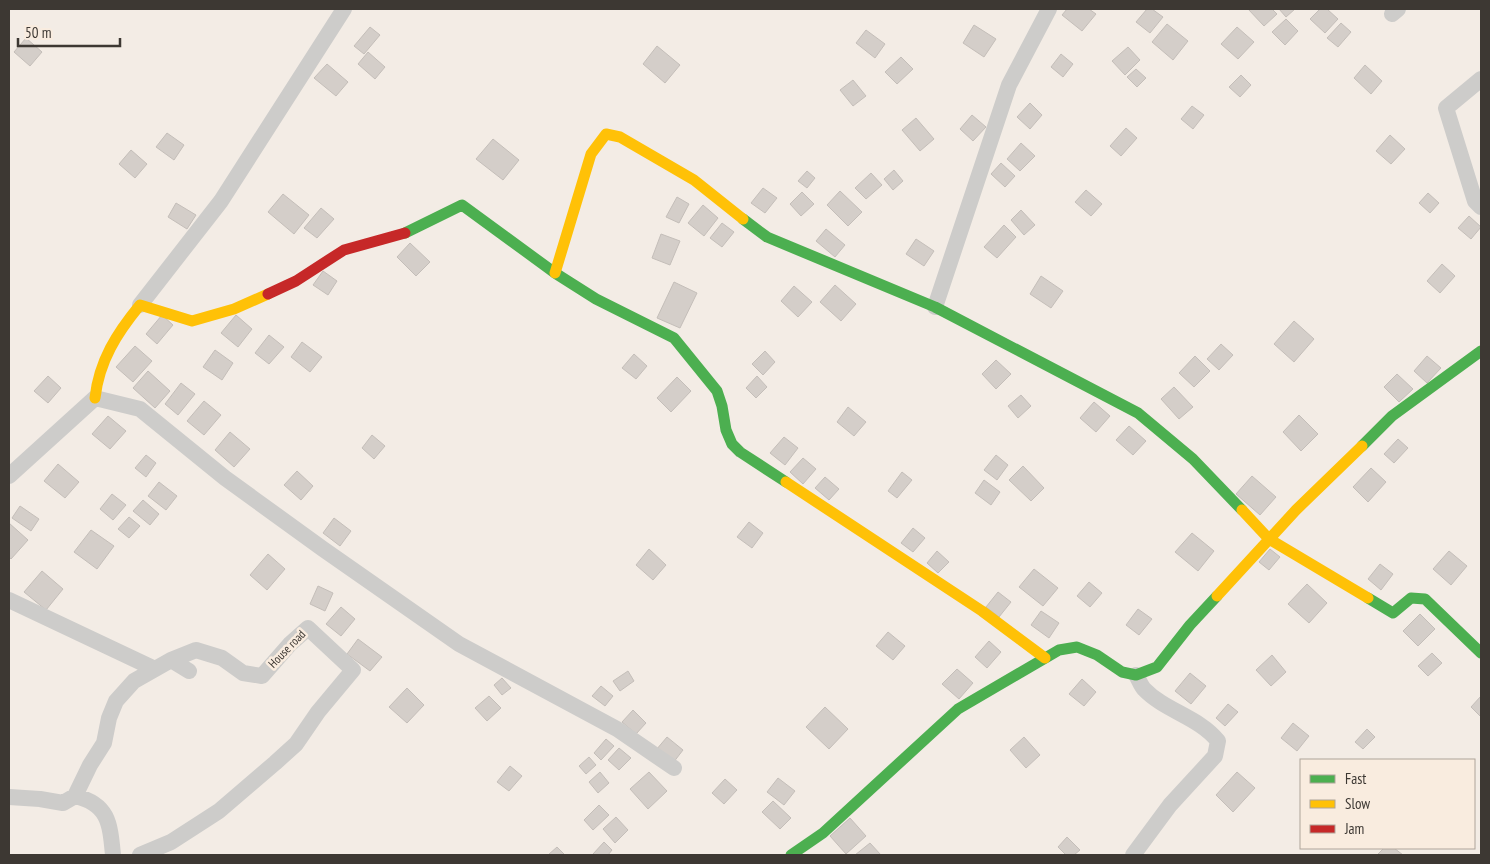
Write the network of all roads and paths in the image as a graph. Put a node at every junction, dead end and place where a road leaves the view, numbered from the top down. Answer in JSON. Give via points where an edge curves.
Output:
{"nodes":[{"id":1,"x":344,"y":9,"type":"edge"},
{"id":2,"x":1049,"y":9,"type":"edge"},
{"id":3,"x":1481,"y":79,"type":"edge"},
{"id":4,"x":1481,"y":207,"type":"edge"},
{"id":5,"x":555,"y":273,"type":"junction"},
{"id":6,"x":140,"y":305,"type":"junction"},
{"id":7,"x":936,"y":307,"type":"junction"},
{"id":8,"x":1481,"y":351,"type":"edge"},
{"id":9,"x":95,"y":398,"type":"junction"},
{"id":10,"x":9,"y":476,"type":"edge"},
{"id":11,"x":1269,"y":539,"type":"junction"},
{"id":12,"x":9,"y":600,"type":"edge"},
{"id":13,"x":1481,"y":653,"type":"edge"},
{"id":14,"x":1045,"y":658,"type":"junction"},
{"id":15,"x":171,"y":660,"type":"junction"},
{"id":16,"x":155,"y":669,"type":"junction"},
{"id":17,"x":189,"y":671,"type":"dead end"},
{"id":18,"x":1136,"y":676,"type":"junction"},
{"id":19,"x":674,"y":768,"type":"dead end"},
{"id":20,"x":74,"y":796,"type":"junction"},
{"id":21,"x":9,"y":797,"type":"edge"},
{"id":22,"x":113,"y":855,"type":"edge"},
{"id":23,"x":140,"y":855,"type":"edge"},
{"id":24,"x":791,"y":855,"type":"edge"},
{"id":25,"x":1133,"y":855,"type":"edge"}],
"edges":[{"from":1,"to":6,"type":"street","via":[[221,200]]},
{"from":2,"to":7,"type":"street","via":[[1008,85]]},
{"from":3,"to":4,"type":"street","via":[[1446,108],[1475,201]]},
{"from":5,"to":6,"type":"street","via":[[462,205],[406,233],[344,250],[296,282],[234,309],[192,321]]},
{"from":5,"to":7,"type":"street","via":[[592,154],[606,134],[620,137],[694,180],[768,237]]},
{"from":5,"to":14,"type":"street","via":[[596,299],[674,338],[717,391],[726,430],[740,452],[982,610]]},
{"from":6,"to":9,"type":"street","via":[[102,361],[95,384]]},
{"from":7,"to":11,"type":"street","via":[[1138,413],[1193,459]]},
{"from":8,"to":11,"type":"street","via":[[1392,416]]},
{"from":9,"to":10,"type":"street"},
{"from":9,"to":19,"type":"street","via":[[140,409],[225,478],[459,644],[617,729]]},
{"from":11,"to":13,"type":"street","via":[[1393,614],[1411,598],[1425,599]]},
{"from":11,"to":18,"type":"street","via":[[1190,625],[1157,667]]},
{"from":12,"to":16,"type":"street"},
{"from":14,"to":18,"type":"street","via":[[1059,650],[1077,648]]},
{"from":14,"to":24,"type":"street","via":[[958,709],[823,833]]},
{"from":15,"to":16,"type":"street","name":"House road"},
{"from":15,"to":17,"type":"street"},
{"from":15,"to":23,"type":"street","name":"House road","via":[[196,650],[222,658],[243,673],[262,676],[308,628],[353,670],[296,744],[275,763],[219,810],[171,842]]},
{"from":16,"to":20,"type":"street","name":"House road","via":[[134,681],[116,701],[104,743]]},
{"from":18,"to":25,"type":"street","via":[[1144,689],[1164,705],[1210,731],[1218,741],[1215,756],[1170,805]]},
{"from":20,"to":21,"type":"street","via":[[62,803]]},
{"from":20,"to":22,"type":"street","via":[[98,805],[109,822]]}]}
